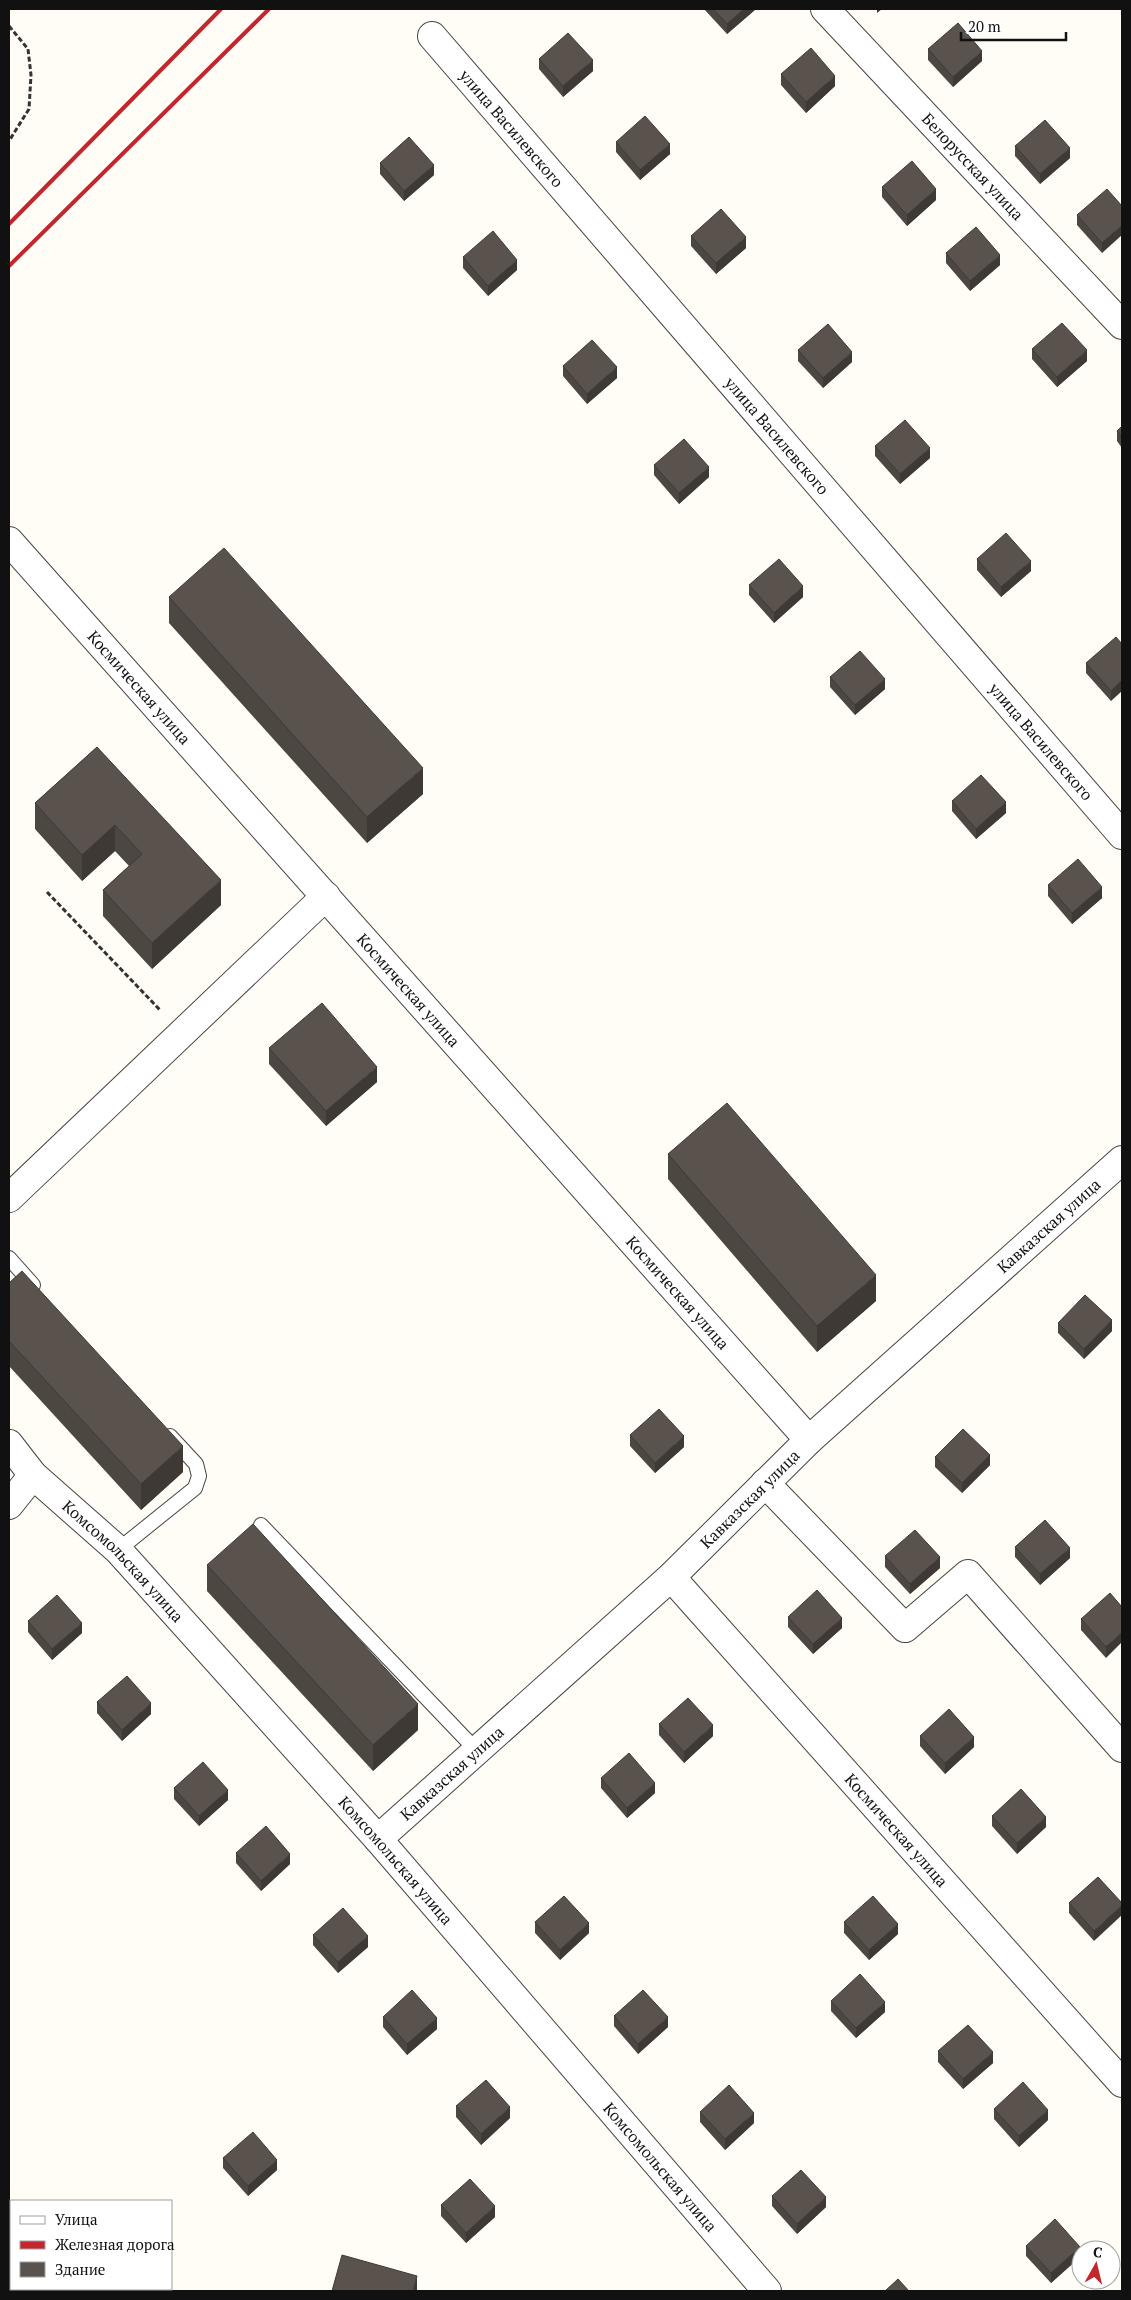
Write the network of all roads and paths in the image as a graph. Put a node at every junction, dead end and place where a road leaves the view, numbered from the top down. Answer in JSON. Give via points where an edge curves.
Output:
{"nodes":[{"id":1,"x":825,"y":9,"type":"edge"},
{"id":2,"x":9,"y":26,"type":"edge"},
{"id":3,"x":432,"y":36,"type":"dead end"},
{"id":4,"x":9,"y":141,"type":"edge"},
{"id":5,"x":1122,"y":325,"type":"edge"},
{"id":6,"x":9,"y":541,"type":"edge"},
{"id":7,"x":1122,"y":835,"type":"edge"},
{"id":8,"x":47,"y":892,"type":"dead end"},
{"id":9,"x":326,"y":896,"type":"junction"},
{"id":10,"x":181,"y":1032,"type":"junction"},
{"id":11,"x":1122,"y":1160,"type":"edge"},
{"id":12,"x":9,"y":1198,"type":"edge"},
{"id":13,"x":9,"y":1258,"type":"edge"},
{"id":14,"x":42,"y":1295,"type":"edge"},
{"id":15,"x":162,"y":1428,"type":"edge"},
{"id":16,"x":809,"y":1440,"type":"junction"},
{"id":17,"x":9,"y":1444,"type":"edge"},
{"id":18,"x":33,"y":1475,"type":"junction"},
{"id":19,"x":765,"y":1483,"type":"junction"},
{"id":20,"x":9,"y":1505,"type":"edge"},
{"id":21,"x":261,"y":1525,"type":"dead end"},
{"id":22,"x":118,"y":1550,"type":"junction"},
{"id":23,"x":671,"y":1577,"type":"junction"},
{"id":24,"x":1122,"y":1748,"type":"edge"},
{"id":25,"x":478,"y":1752,"type":"junction"},
{"id":26,"x":378,"y":1840,"type":"junction"},
{"id":27,"x":1122,"y":2083,"type":"edge"},
{"id":28,"x":767,"y":2291,"type":"edge"}],
"edges":[{"from":1,"to":5,"type":"street","name":"Белорусская улица"},
{"from":2,"to":4,"type":"path","via":[[28,50],[31,75],[29,109]]},
{"from":3,"to":7,"type":"street","name":"улица Василевского"},
{"from":6,"to":9,"type":"street","name":"Космическая улица"},
{"from":8,"to":10,"type":"path"},
{"from":9,"to":10,"type":"street"},
{"from":9,"to":16,"type":"street","name":"Космическая улица"},
{"from":10,"to":12,"type":"street"},
{"from":11,"to":16,"type":"street","name":"Кавказская улица"},
{"from":13,"to":14,"type":"lane"},
{"from":15,"to":22,"type":"lane","via":[[196,1464],[199,1476],[195,1488]]},
{"from":16,"to":19,"type":"street","name":"Кавказская улица"},
{"from":17,"to":18,"type":"street","name":"Комсомольская улица"},
{"from":18,"to":20,"type":"street"},
{"from":18,"to":22,"type":"street","name":"Комсомольская улица"},
{"from":19,"to":23,"type":"street","name":"Кавказская улица"},
{"from":19,"to":24,"type":"street","via":[[905,1628],[968,1574]]},
{"from":21,"to":25,"type":"lane"},
{"from":22,"to":26,"type":"street","name":"Комсомольская улица"},
{"from":23,"to":25,"type":"street","name":"Кавказская улица"},
{"from":23,"to":27,"type":"street","name":"Космическая улица"},
{"from":25,"to":26,"type":"street","name":"Кавказская улица"},
{"from":26,"to":28,"type":"street","name":"Комсомольская улица"}]}
